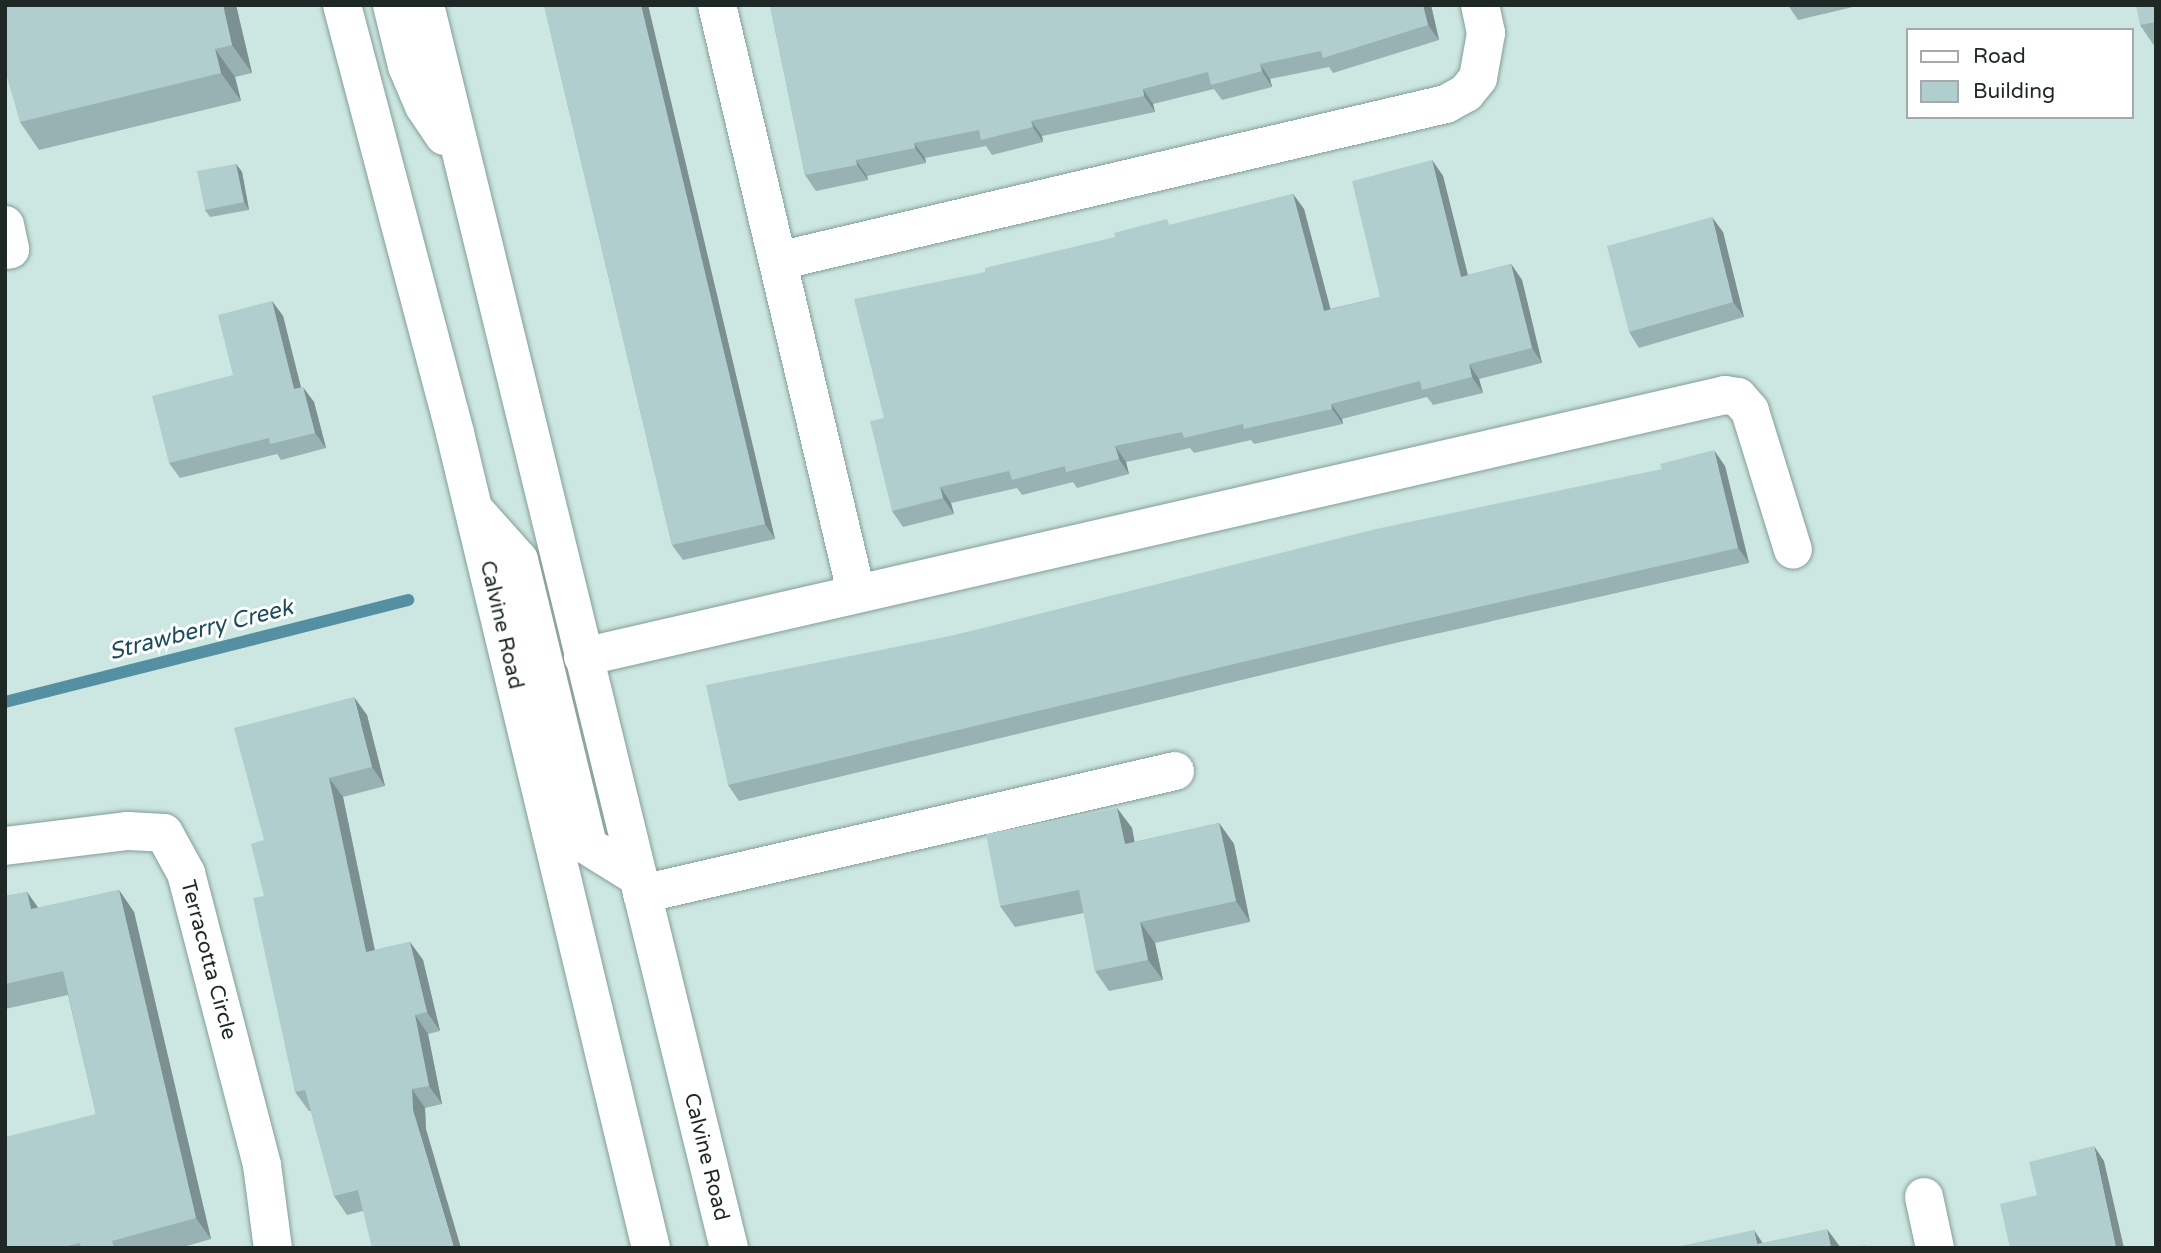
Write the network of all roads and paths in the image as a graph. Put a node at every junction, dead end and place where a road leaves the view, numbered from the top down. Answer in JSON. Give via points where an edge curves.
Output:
{"nodes":[{"id":1,"x":342,"y":5,"type":"edge"},
{"id":2,"x":392,"y":5,"type":"edge"},
{"id":3,"x":425,"y":5,"type":"edge"},
{"id":4,"x":718,"y":5,"type":"edge"},
{"id":5,"x":1480,"y":5,"type":"edge"},
{"id":6,"x":462,"y":164,"type":"junction"},
{"id":7,"x":5,"y":225,"type":"edge"},
{"id":8,"x":5,"y":250,"type":"edge"},
{"id":9,"x":778,"y":261,"type":"junction"},
{"id":10,"x":474,"y":509,"type":"junction"},
{"id":11,"x":1793,"y":550,"type":"dead end"},
{"id":12,"x":856,"y":593,"type":"junction"},
{"id":13,"x":583,"y":657,"type":"junction"},
{"id":14,"x":1175,"y":771,"type":"dead end"},
{"id":15,"x":5,"y":846,"type":"edge"},
{"id":16,"x":640,"y":886,"type":"junction"},
{"id":17,"x":1924,"y":1198,"type":"dead end"},
{"id":18,"x":273,"y":1248,"type":"edge"},
{"id":19,"x":651,"y":1248,"type":"edge"},
{"id":20,"x":729,"y":1248,"type":"edge"},
{"id":21,"x":1936,"y":1248,"type":"edge"}],
"edges":[{"from":1,"to":10,"type":"street","name":"Calvine Road"},
{"from":2,"to":6,"type":"street","via":[[407,66],[424,106]]},
{"from":3,"to":6,"type":"street","name":"Calvine Road"},
{"from":4,"to":9,"type":"street"},
{"from":5,"to":9,"type":"street","via":[[1486,33],[1478,78],[1466,93],[1446,104]]},
{"from":6,"to":13,"type":"street","name":"Calvine Road"},
{"from":7,"to":8,"type":"street","via":[[10,248]]},
{"from":9,"to":12,"type":"street"},
{"from":10,"to":16,"type":"street","via":[[519,560],[588,846]]},
{"from":10,"to":19,"type":"street","name":"Calvine Road"},
{"from":11,"to":12,"type":"street","via":[[1750,411],[1738,397],[1725,395]]},
{"from":12,"to":13,"type":"street"},
{"from":13,"to":16,"type":"street","name":"Calvine Road"},
{"from":14,"to":16,"type":"street"},
{"from":15,"to":18,"type":"street","name":"Terracotta Circle","via":[[128,831],[164,833],[189,887],[262,1165]]},
{"from":16,"to":20,"type":"street","name":"Calvine Road"},
{"from":17,"to":21,"type":"street"}]}
